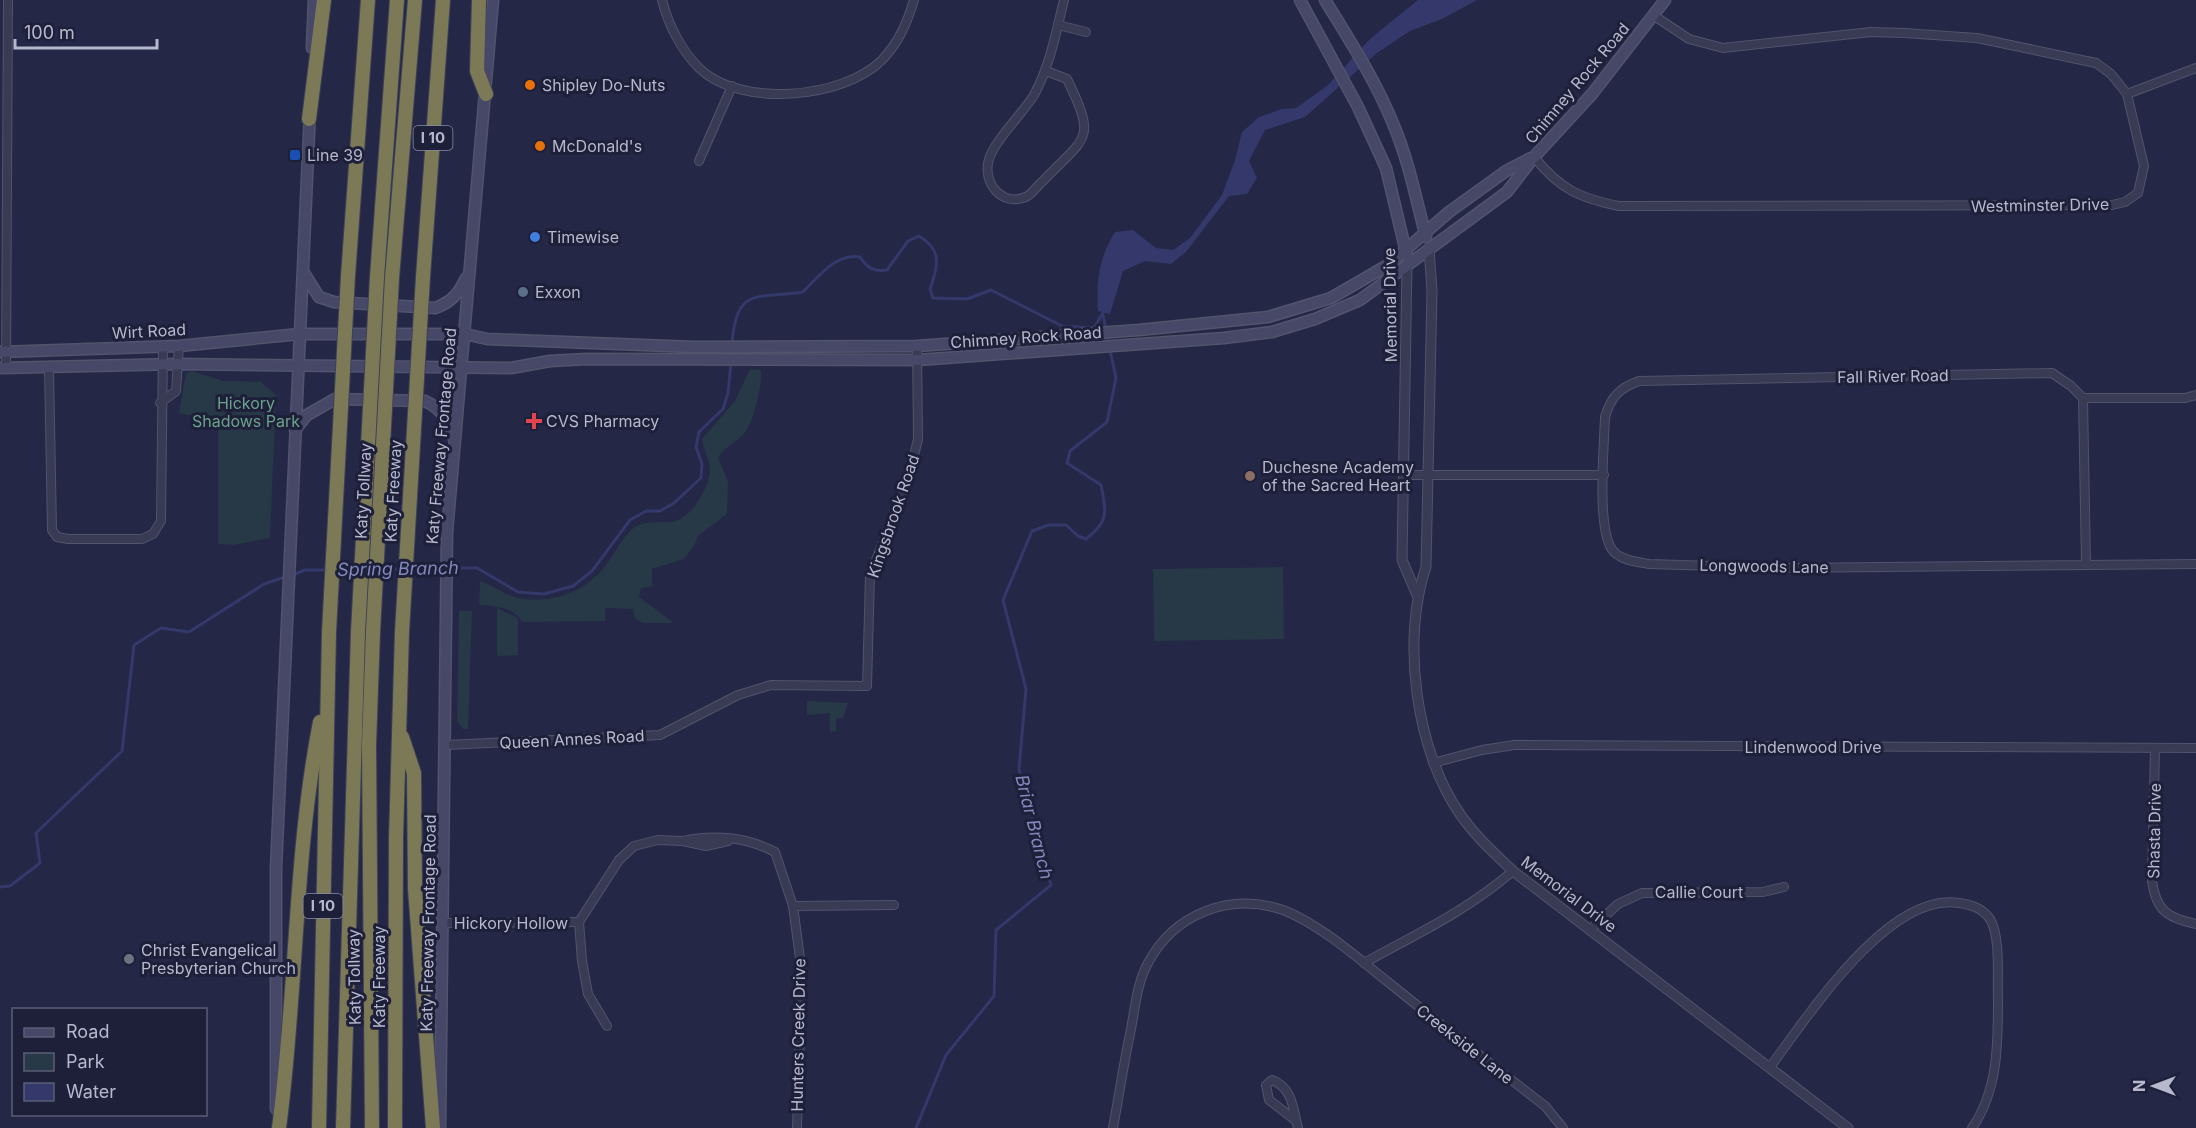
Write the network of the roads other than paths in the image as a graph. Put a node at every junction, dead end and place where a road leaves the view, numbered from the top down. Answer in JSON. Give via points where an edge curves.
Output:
{"nodes":[{"id":1,"x":8,"y":0,"type":"edge"},
{"id":2,"x":314,"y":0,"type":"edge"},
{"id":3,"x":324,"y":0,"type":"edge"},
{"id":4,"x":366,"y":0,"type":"edge"},
{"id":5,"x":397,"y":0,"type":"edge"},
{"id":6,"x":415,"y":0,"type":"edge"},
{"id":7,"x":443,"y":0,"type":"edge"},
{"id":8,"x":479,"y":0,"type":"edge"},
{"id":9,"x":493,"y":0,"type":"edge"},
{"id":10,"x":662,"y":0,"type":"edge"},
{"id":11,"x":914,"y":0,"type":"edge"},
{"id":12,"x":1064,"y":0,"type":"edge"},
{"id":13,"x":1300,"y":0,"type":"edge"},
{"id":14,"x":1326,"y":0,"type":"edge"},
{"id":15,"x":1665,"y":0,"type":"edge"},
{"id":16,"x":1653,"y":15,"type":"junction"},
{"id":17,"x":1058,"y":26,"type":"junction"},
{"id":18,"x":1086,"y":32,"type":"dead end"},
{"id":19,"x":2196,"y":68,"type":"edge"},
{"id":20,"x":1046,"y":71,"type":"junction"},
{"id":21,"x":732,"y":86,"type":"junction"},
{"id":22,"x":486,"y":94,"type":"junction"},
{"id":23,"x":2127,"y":94,"type":"junction"},
{"id":24,"x":309,"y":119,"type":"junction"},
{"id":25,"x":1534,"y":157,"type":"junction"},
{"id":26,"x":699,"y":161,"type":"dead end"},
{"id":27,"x":1425,"y":233,"type":"junction"},
{"id":28,"x":1430,"y":248,"type":"junction"},
{"id":29,"x":1406,"y":249,"type":"junction"},
{"id":30,"x":1407,"y":265,"type":"junction"},
{"id":31,"x":303,"y":270,"type":"junction"},
{"id":32,"x":470,"y":271,"type":"junction"},
{"id":33,"x":1222,"y":323,"type":"junction"},
{"id":34,"x":300,"y":334,"type":"junction"},
{"id":35,"x":465,"y":334,"type":"junction"},
{"id":36,"x":1224,"y":338,"type":"junction"},
{"id":37,"x":610,"y":344,"type":"junction"},
{"id":38,"x":163,"y":346,"type":"junction"},
{"id":39,"x":179,"y":346,"type":"junction"},
{"id":40,"x":917,"y":346,"type":"junction"},
{"id":41,"x":3,"y":352,"type":"edge"},
{"id":42,"x":918,"y":360,"type":"junction"},
{"id":43,"x":610,"y":361,"type":"junction"},
{"id":44,"x":163,"y":364,"type":"junction"},
{"id":45,"x":178,"y":364,"type":"junction"},
{"id":46,"x":299,"y":366,"type":"junction"},
{"id":47,"x":462,"y":366,"type":"junction"},
{"id":48,"x":3,"y":367,"type":"edge"},
{"id":49,"x":49,"y":367,"type":"junction"},
{"id":50,"x":2196,"y":395,"type":"edge"},
{"id":51,"x":2083,"y":398,"type":"junction"},
{"id":52,"x":160,"y":404,"type":"junction"},
{"id":53,"x":295,"y":430,"type":"junction"},
{"id":54,"x":455,"y":443,"type":"junction"},
{"id":55,"x":1428,"y":474,"type":"junction"},
{"id":56,"x":1404,"y":475,"type":"junction"},
{"id":57,"x":1604,"y":475,"type":"junction"},
{"id":58,"x":2086,"y":564,"type":"junction"},
{"id":59,"x":2196,"y":564,"type":"edge"},
{"id":60,"x":1416,"y":595,"type":"junction"},
{"id":61,"x":327,"y":684,"type":"junction"},
{"id":62,"x":867,"y":686,"type":"joint"},
{"id":63,"x":399,"y":726,"type":"junction"},
{"id":64,"x":446,"y":746,"type":"junction"},
{"id":65,"x":2156,"y":748,"type":"junction"},
{"id":66,"x":2196,"y":748,"type":"edge"},
{"id":67,"x":1433,"y":764,"type":"junction"},
{"id":68,"x":1513,"y":872,"type":"junction"},
{"id":69,"x":1784,"y":887,"type":"dead end"},
{"id":70,"x":894,"y":905,"type":"dead end"},
{"id":71,"x":793,"y":906,"type":"junction"},
{"id":72,"x":579,"y":922,"type":"junction"},
{"id":73,"x":443,"y":923,"type":"junction"},
{"id":74,"x":2196,"y":924,"type":"edge"},
{"id":75,"x":1591,"y":930,"type":"junction"},
{"id":76,"x":1364,"y":963,"type":"junction"},
{"id":77,"x":607,"y":1026,"type":"dead end"},
{"id":78,"x":1770,"y":1067,"type":"junction"},
{"id":79,"x":1297,"y":1124,"type":"edge"},
{"id":80,"x":278,"y":1128,"type":"edge"},
{"id":81,"x":319,"y":1128,"type":"edge"},
{"id":82,"x":343,"y":1128,"type":"edge"},
{"id":83,"x":372,"y":1128,"type":"edge"},
{"id":84,"x":395,"y":1128,"type":"edge"},
{"id":85,"x":433,"y":1128,"type":"edge"},
{"id":86,"x":440,"y":1128,"type":"edge"},
{"id":87,"x":797,"y":1128,"type":"edge"},
{"id":88,"x":1113,"y":1128,"type":"edge"},
{"id":89,"x":1563,"y":1128,"type":"edge"},
{"id":90,"x":1848,"y":1128,"type":"edge"},
{"id":91,"x":1972,"y":1128,"type":"edge"}],
"edges":[{"from":1,"to":41,"type":"street"},
{"from":2,"to":24,"type":"main road"},
{"from":3,"to":24,"type":"highway"},
{"from":4,"to":61,"type":"highway","number":"I 10","bridge":true},
{"from":5,"to":82,"type":"highway","name":"Katy Tollway","bridge":true,"via":[[358,632]]},
{"from":6,"to":83,"type":"highway","name":"Katy Tollway","bridge":true,"via":[[392,278],[373,632],[369,745]]},
{"from":7,"to":63,"type":"highway","name":"Katy Freeway","number":"I 10","bridge":true,"via":[[423,277]]},
{"from":8,"to":22,"type":"highway","via":[[477,71]]},
{"from":9,"to":22,"type":"main road","name":"Katy Freeway Frontage Road"},
{"from":10,"to":21,"type":"street","via":[[686,52],[700,69]]},
{"from":11,"to":21,"type":"street","via":[[901,37],[861,76],[837,87],[810,92],[778,93]]},
{"from":12,"to":17,"type":"street"},
{"from":13,"to":29,"type":"main road","name":"Memorial Drive","via":[[1359,107],[1386,168]]},
{"from":14,"to":27,"type":"main road","name":"Memorial Drive","via":[[1377,88],[1412,177]]},
{"from":15,"to":16,"type":"main road","name":"Chimney Rock Road"},
{"from":16,"to":23,"type":"street","name":"Westminster Drive","via":[[1689,39],[1723,48],[1871,32],[1977,38],[2096,63]]},
{"from":16,"to":25,"type":"main road","name":"Chimney Rock Road","via":[[1593,94]]},
{"from":17,"to":18,"type":"street"},
{"from":17,"to":20,"type":"street"},
{"from":19,"to":23,"type":"street"},
{"from":20,"to":20,"type":"street","via":[[1067,79],[1086,124],[1084,138],[1028,196],[1009,199],[994,191],[987,177],[990,157],[1033,97]]},
{"from":21,"to":26,"type":"street"},
{"from":22,"to":32,"type":"main road","name":"Katy Freeway Frontage Road"},
{"from":23,"to":25,"type":"street","name":"Westminster Drive","via":[[2144,166],[2142,182],[2138,193],[2112,205],[1619,207],[1572,193],[1551,179]]},
{"from":24,"to":31,"type":"main road"},
{"from":25,"to":27,"type":"main road","name":"Chimney Rock Road","via":[[1506,171]]},
{"from":25,"to":28,"type":"main road","name":"Chimney Rock Road","via":[[1507,192]]},
{"from":27,"to":28,"type":"main road","name":"Memorial Drive"},
{"from":27,"to":29,"type":"main road","name":"Chimney Rock Road"},
{"from":28,"to":30,"type":"main road","name":"Chimney Rock Road"},
{"from":28,"to":55,"type":"street","name":"Memorial Drive"},
{"from":29,"to":30,"type":"main road","name":"Memorial Drive"},
{"from":29,"to":33,"type":"main road","name":"Chimney Rock Road","via":[[1388,265],[1330,298],[1294,311]]},
{"from":30,"to":36,"type":"main road","name":"Chimney Rock Road","via":[[1360,300],[1315,319],[1272,333]]},
{"from":30,"to":56,"type":"street","name":"Memorial Drive"},
{"from":31,"to":32,"type":"main road","via":[[319,297],[334,302],[435,308],[448,304]]},
{"from":31,"to":34,"type":"main road"},
{"from":32,"to":35,"type":"main road","name":"Katy Freeway Frontage Road"},
{"from":33,"to":36,"type":"main road"},
{"from":33,"to":40,"type":"main road","name":"Chimney Rock Road"},
{"from":34,"to":35,"type":"main road","name":"Wirt Road"},
{"from":34,"to":39,"type":"main road","name":"Wirt Road"},
{"from":34,"to":46,"type":"main road"},
{"from":35,"to":37,"type":"main road","name":"Chimney Rock Road","via":[[487,339]]},
{"from":35,"to":47,"type":"main road","name":"Katy Freeway Frontage Road"},
{"from":36,"to":42,"type":"main road","name":"Chimney Rock Road"},
{"from":37,"to":40,"type":"main road","name":"Chimney Rock Road"},
{"from":37,"to":43,"type":"main road"},
{"from":38,"to":39,"type":"main road","name":"Wirt Road"},
{"from":38,"to":41,"type":"main road","name":"Wirt Road"},
{"from":38,"to":44,"type":"street"},
{"from":39,"to":45,"type":"street"},
{"from":40,"to":42,"type":"street","name":"Kingsbrook Road"},
{"from":41,"to":48,"type":"street"},
{"from":42,"to":43,"type":"main road","name":"Chimney Rock Road"},
{"from":42,"to":62,"type":"street","name":"Kingsbrook Road","via":[[918,439],[908,480],[870,575]]},
{"from":43,"to":47,"type":"main road","name":"Chimney Rock Road","via":[[550,361],[511,368]]},
{"from":44,"to":45,"type":"main road","name":"Wirt Road"},
{"from":44,"to":49,"type":"main road","name":"Wirt Road"},
{"from":44,"to":52,"type":"street"},
{"from":45,"to":46,"type":"main road","name":"Wirt Road"},
{"from":45,"to":52,"type":"street","via":[[176,391]]},
{"from":46,"to":47,"type":"main road","name":"Wirt Road"},
{"from":46,"to":53,"type":"main road"},
{"from":47,"to":54,"type":"main road","name":"Katy Freeway Frontage Road"},
{"from":48,"to":49,"type":"main road","name":"Wirt Road"},
{"from":49,"to":52,"type":"street","via":[[50,521],[57,537],[142,539],[158,528]]},
{"from":50,"to":51,"type":"street"},
{"from":51,"to":57,"type":"street","name":"Fall River Road","via":[[2052,374],[1639,381],[1621,390],[1610,403],[1605,417]]},
{"from":51,"to":58,"type":"street"},
{"from":53,"to":54,"type":"main road","via":[[307,415],[335,399],[425,401],[438,407],[448,421]]},
{"from":53,"to":80,"type":"main road","via":[[276,868]]},
{"from":54,"to":64,"type":"main road","name":"Katy Freeway Frontage Road","via":[[444,623]]},
{"from":55,"to":56,"type":"street"},
{"from":55,"to":57,"type":"street"},
{"from":55,"to":60,"type":"street","name":"Memorial Drive","via":[[1426,567]]},
{"from":56,"to":60,"type":"street","name":"Memorial Drive","via":[[1402,560]]},
{"from":57,"to":58,"type":"street","name":"Longwoods Lane","via":[[1604,526],[1612,549],[1628,561],[1780,568]]},
{"from":58,"to":59,"type":"street","name":"Longwoods Lane"},
{"from":60,"to":67,"type":"street","name":"Memorial Drive","via":[[1420,716]]},
{"from":61,"to":80,"type":"highway","via":[[309,780],[289,1057]]},
{"from":61,"to":81,"type":"highway","number":"I 10"},
{"from":62,"to":64,"type":"street","name":"Queen Annes Road","via":[[771,684],[738,695],[660,735]]},
{"from":63,"to":84,"type":"highway","name":"Katy Freeway","number":"I 10"},
{"from":63,"to":85,"type":"highway","via":[[414,773],[415,888]]},
{"from":64,"to":73,"type":"main road","name":"Katy Freeway Frontage Road"},
{"from":65,"to":66,"type":"street","name":"Lindenwood Drive"},
{"from":65,"to":67,"type":"street","name":"Lindenwood Drive","via":[[1514,746],[1482,750]]},
{"from":65,"to":74,"type":"street","name":"Shasta Drive","via":[[2154,898],[2173,919]]},
{"from":67,"to":68,"type":"street","name":"Memorial Drive","via":[[1474,834]]},
{"from":68,"to":75,"type":"street","name":"Memorial Drive"},
{"from":68,"to":76,"type":"street","via":[[1432,929]]},
{"from":69,"to":75,"type":"street","name":"Callie Court","via":[[1763,892],[1642,893],[1618,904]]},
{"from":70,"to":71,"type":"street"},
{"from":71,"to":72,"type":"street","name":"Hickory Hollow","via":[[775,852],[758,843],[706,836],[634,846],[619,860]]},
{"from":71,"to":87,"type":"street","name":"Hunters Creek Drive","via":[[802,973]]},
{"from":72,"to":73,"type":"street","name":"Hickory Hollow"},
{"from":72,"to":77,"type":"street","via":[[588,994]]},
{"from":73,"to":86,"type":"main road","name":"Katy Freeway Frontage Road"},
{"from":75,"to":78,"type":"street","name":"Memorial Drive"},
{"from":76,"to":88,"type":"street","name":"Creekside Lane","via":[[1298,917],[1280,909],[1241,902],[1210,908],[1178,925],[1161,942],[1139,986]]},
{"from":76,"to":89,"type":"street","name":"Creekside Lane","via":[[1545,1106]]},
{"from":78,"to":90,"type":"street","name":"Memorial Drive"},
{"from":78,"to":91,"type":"street","via":[[1838,977],[1893,924],[1926,905],[1947,901],[1976,905],[1990,920],[1997,950],[1998,1043],[1994,1076]]},
{"from":79,"to":79,"type":"street","via":[[1269,1101],[1265,1091],[1272,1080],[1287,1092]]}]}
